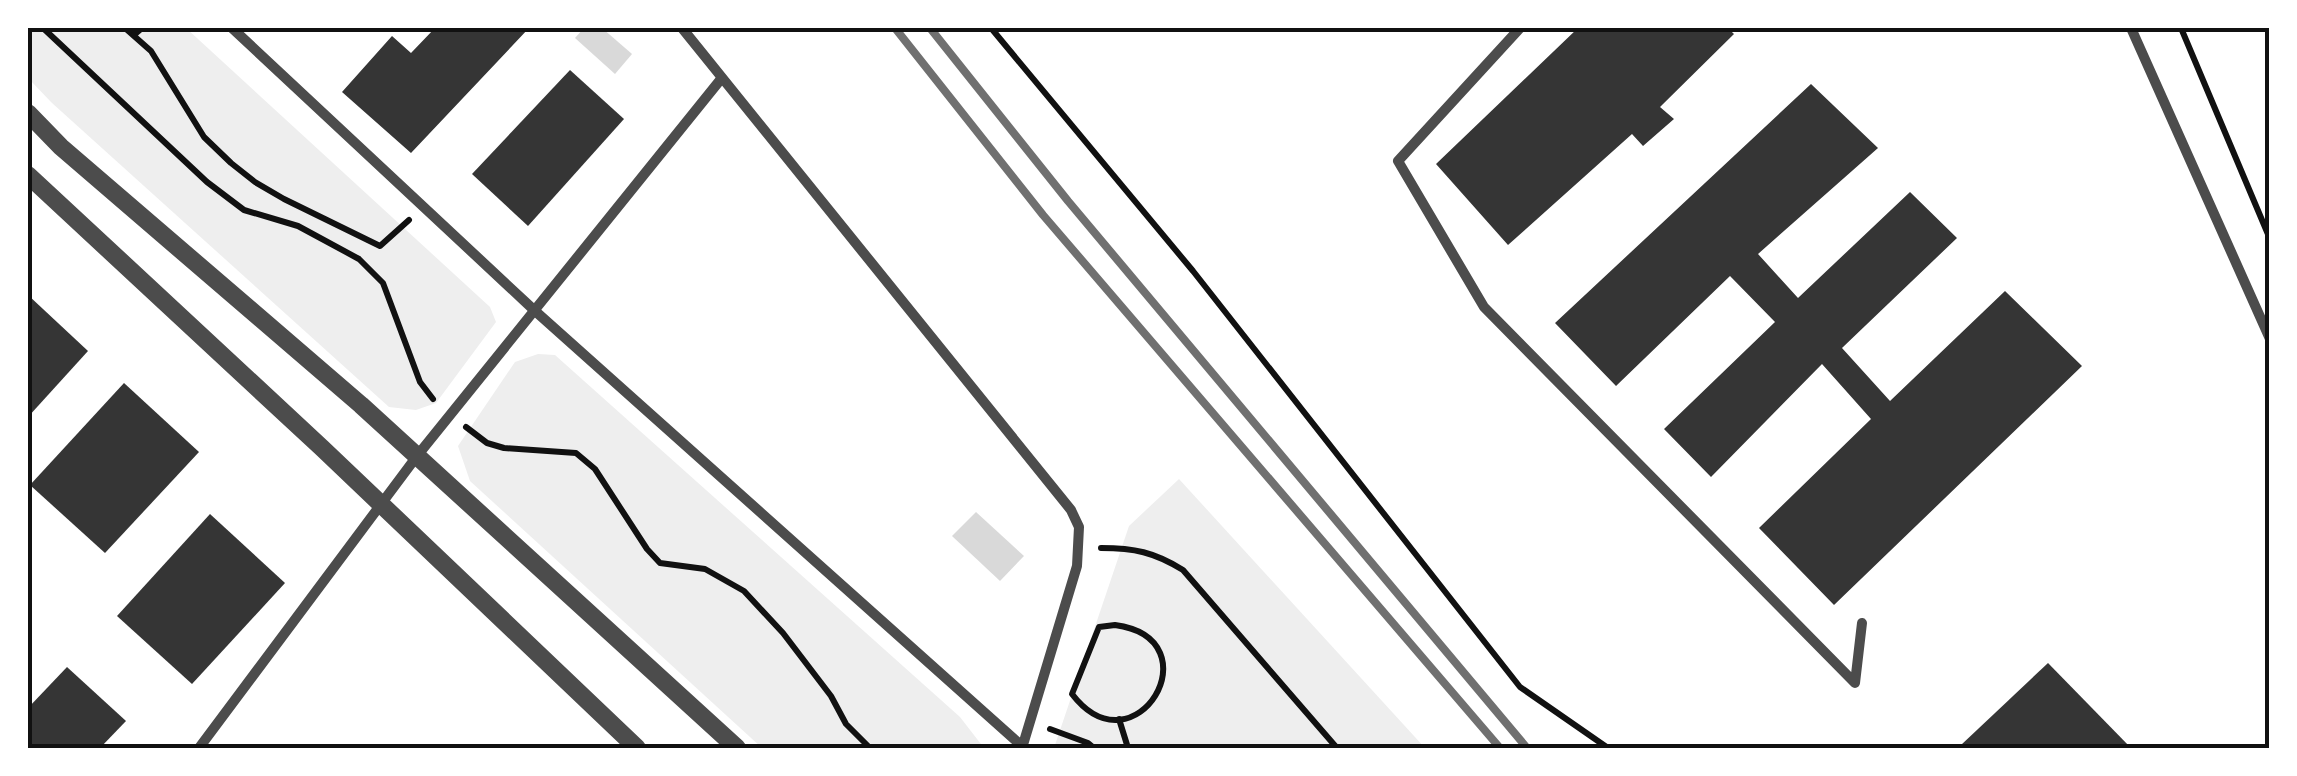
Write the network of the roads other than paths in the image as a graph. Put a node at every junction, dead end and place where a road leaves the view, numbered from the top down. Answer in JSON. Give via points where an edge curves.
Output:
{"nodes":[{"id":1,"x":232,"y":28,"type":"edge"},
{"id":2,"x":682,"y":28,"type":"edge"},
{"id":3,"x":1520,"y":28,"type":"edge"},
{"id":4,"x":2130,"y":28,"type":"edge"},
{"id":5,"x":721,"y":79,"type":"junction"},
{"id":6,"x":28,"y":114,"type":"edge"},
{"id":7,"x":28,"y":175,"type":"edge"},
{"id":8,"x":534,"y":310,"type":"junction"},
{"id":9,"x":2270,"y":339,"type":"edge"},
{"id":10,"x":417,"y":456,"type":"junction"},
{"id":11,"x":381,"y":504,"type":"junction"},
{"id":12,"x":1862,"y":623,"type":"dead end"},
{"id":13,"x":199,"y":748,"type":"edge"},
{"id":14,"x":637,"y":748,"type":"edge"},
{"id":15,"x":736,"y":748,"type":"edge"},
{"id":16,"x":1023,"y":748,"type":"edge"}],
"edges":[{"from":1,"to":8,"type":"street"},
{"from":2,"to":5,"type":"street"},
{"from":3,"to":12,"type":"street","via":[[1398,161],[1484,307],[1855,683]]},
{"from":4,"to":9,"type":"street"},
{"from":5,"to":8,"type":"street"},
{"from":5,"to":16,"type":"street","via":[[1072,510],[1080,548]]},
{"from":6,"to":10,"type":"street"},
{"from":7,"to":11,"type":"street"},
{"from":8,"to":10,"type":"street"},
{"from":8,"to":16,"type":"street"},
{"from":10,"to":11,"type":"street"},
{"from":10,"to":15,"type":"street"},
{"from":11,"to":13,"type":"street"},
{"from":11,"to":14,"type":"street"}]}
